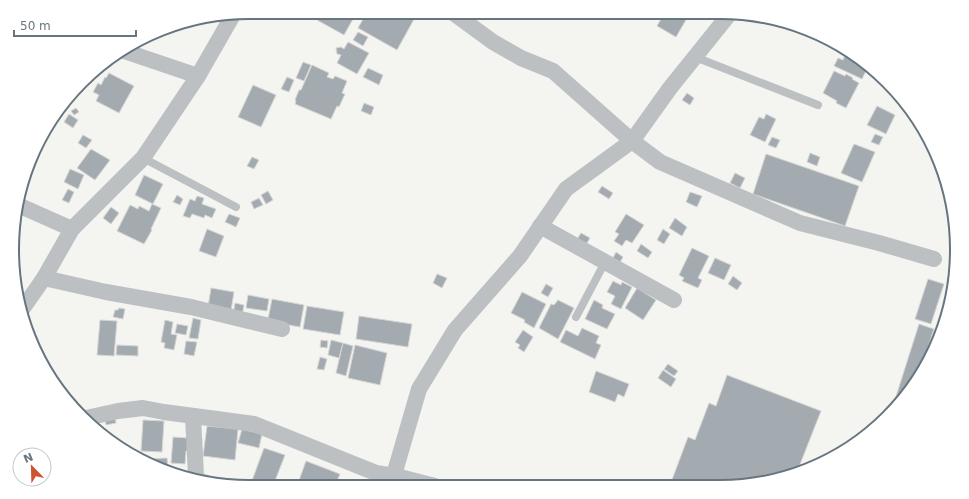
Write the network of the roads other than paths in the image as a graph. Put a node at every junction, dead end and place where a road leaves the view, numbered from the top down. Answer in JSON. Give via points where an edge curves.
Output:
{"nodes":[{"id":1,"x":230,"y":19,"type":"edge"},
{"id":2,"x":462,"y":19,"type":"edge"},
{"id":3,"x":725,"y":19,"type":"edge"},
{"id":4,"x":129,"y":53,"type":"edge"},
{"id":5,"x":695,"y":57,"type":"junction"},
{"id":6,"x":198,"y":76,"type":"junction"},
{"id":7,"x":818,"y":105,"type":"dead end"},
{"id":8,"x":632,"y":141,"type":"junction"},
{"id":9,"x":143,"y":158,"type":"junction"},
{"id":10,"x":236,"y":206,"type":"dead end"},
{"id":11,"x":23,"y":207,"type":"edge"},
{"id":12,"x":540,"y":226,"type":"junction"},
{"id":13,"x":72,"y":230,"type":"junction"},
{"id":14,"x":934,"y":259,"type":"dead end"},
{"id":15,"x":605,"y":262,"type":"junction"},
{"id":16,"x":44,"y":278,"type":"junction"},
{"id":17,"x":674,"y":300,"type":"dead end"},
{"id":18,"x":25,"y":303,"type":"edge"},
{"id":19,"x":576,"y":317,"type":"dead end"},
{"id":20,"x":282,"y":329,"type":"dead end"},
{"id":21,"x":193,"y":416,"type":"junction"},
{"id":22,"x":92,"y":417,"type":"edge"},
{"id":23,"x":196,"y":474,"type":"edge"},
{"id":24,"x":396,"y":476,"type":"junction"},
{"id":25,"x":410,"y":480,"type":"edge"}],
"edges":[{"from":1,"to":6,"type":"street"},
{"from":2,"to":8,"type":"street","via":[[499,45],[553,71]]},
{"from":3,"to":5,"type":"street"},
{"from":4,"to":6,"type":"street"},
{"from":5,"to":7,"type":"lane"},
{"from":5,"to":8,"type":"street"},
{"from":6,"to":9,"type":"street"},
{"from":8,"to":12,"type":"street","via":[[566,189]]},
{"from":8,"to":14,"type":"street","via":[[660,162],[800,223]]},
{"from":9,"to":10,"type":"lane"},
{"from":9,"to":13,"type":"street"},
{"from":11,"to":13,"type":"street"},
{"from":12,"to":15,"type":"street"},
{"from":12,"to":24,"type":"street","via":[[520,256],[456,330],[419,389],[396,468]]},
{"from":13,"to":16,"type":"street"},
{"from":15,"to":17,"type":"street"},
{"from":15,"to":19,"type":"lane"},
{"from":16,"to":18,"type":"street"},
{"from":16,"to":20,"type":"street","via":[[191,307]]},
{"from":21,"to":22,"type":"street","via":[[143,408],[118,410]]},
{"from":21,"to":23,"type":"street"},
{"from":21,"to":24,"type":"street","via":[[254,424],[376,473]]},
{"from":24,"to":25,"type":"street"}]}
